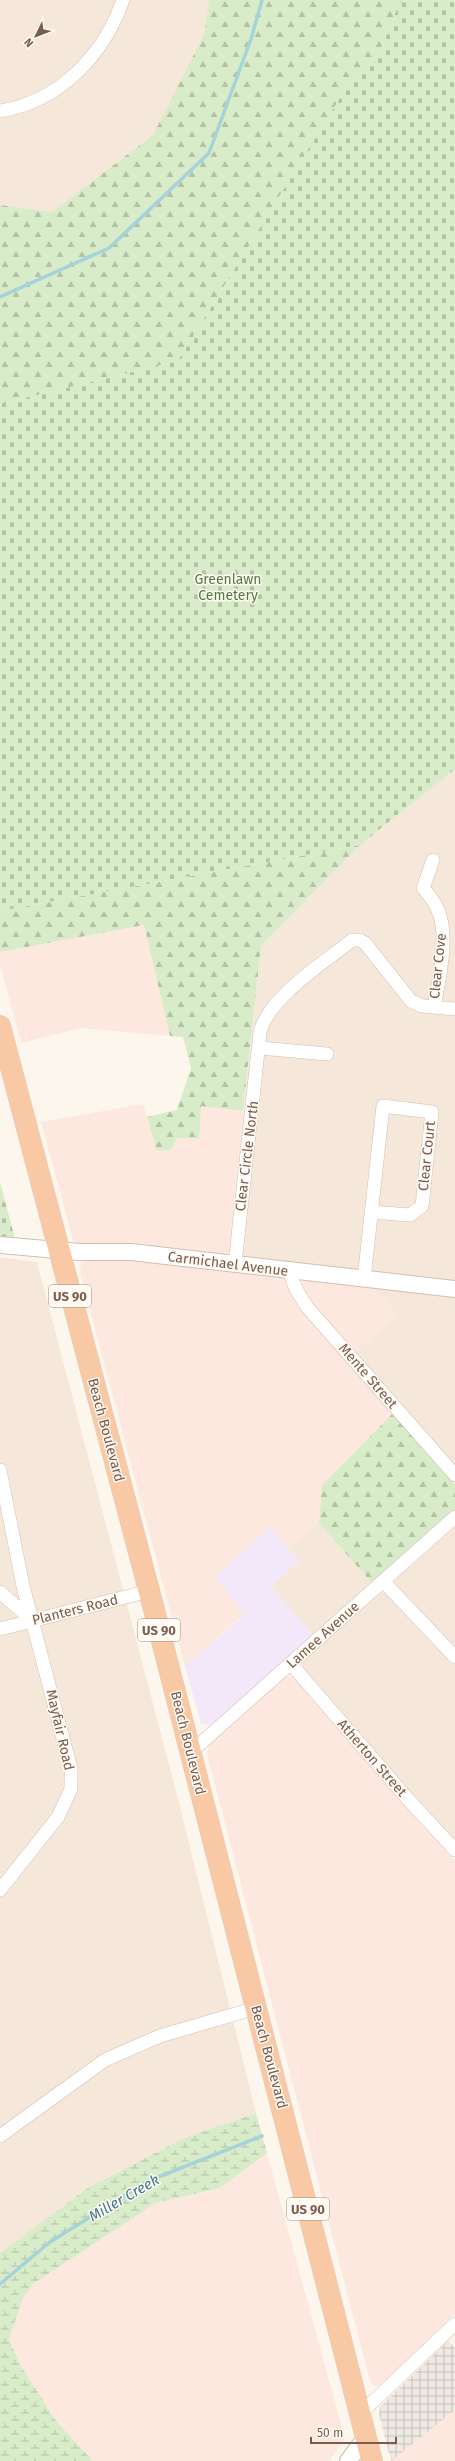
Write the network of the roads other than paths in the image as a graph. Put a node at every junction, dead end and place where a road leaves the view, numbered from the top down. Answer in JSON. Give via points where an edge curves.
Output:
{"nodes":[{"id":1,"x":123,"y":0,"type":"edge"},
{"id":2,"x":0,"y":111,"type":"edge"},
{"id":3,"x":433,"y":860,"type":"dead end"},
{"id":4,"x":434,"y":1007,"type":"junction"},
{"id":5,"x":455,"y":1009,"type":"edge"},
{"id":6,"x":0,"y":1026,"type":"edge"},
{"id":7,"x":260,"y":1048,"type":"junction"},
{"id":8,"x":327,"y":1054,"type":"dead end"},
{"id":9,"x":371,"y":1212,"type":"junction"},
{"id":10,"x":0,"y":1245,"type":"edge"},
{"id":11,"x":58,"y":1251,"type":"junction"},
{"id":12,"x":235,"y":1264,"type":"junction"},
{"id":13,"x":289,"y":1272,"type":"junction"},
{"id":14,"x":364,"y":1279,"type":"junction"},
{"id":15,"x":455,"y":1289,"type":"edge"},
{"id":16,"x":0,"y":1470,"type":"edge"},
{"id":17,"x":455,"y":1475,"type":"edge"},
{"id":18,"x":455,"y":1517,"type":"edge"},
{"id":19,"x":383,"y":1581,"type":"junction"},
{"id":20,"x":0,"y":1592,"type":"edge"},
{"id":21,"x":149,"y":1592,"type":"junction"},
{"id":22,"x":33,"y":1621,"type":"junction"},
{"id":23,"x":0,"y":1629,"type":"edge"},
{"id":24,"x":455,"y":1657,"type":"edge"},
{"id":25,"x":290,"y":1664,"type":"junction"},
{"id":26,"x":191,"y":1752,"type":"junction"},
{"id":27,"x":455,"y":1850,"type":"edge"},
{"id":28,"x":0,"y":1890,"type":"edge"},
{"id":29,"x":256,"y":2008,"type":"junction"},
{"id":30,"x":0,"y":2136,"type":"edge"},
{"id":31,"x":455,"y":2324,"type":"edge"},
{"id":32,"x":361,"y":2413,"type":"junction"},
{"id":33,"x":366,"y":2437,"type":"junction"},
{"id":34,"x":348,"y":2461,"type":"edge"},
{"id":35,"x":372,"y":2461,"type":"edge"}],
"edges":[{"from":1,"to":2,"type":"street","via":[[116,20],[104,41],[76,74],[36,101]]},
{"from":3,"to":4,"type":"street","name":"Clear Cove","via":[[423,888],[438,908],[442,924],[443,938]]},
{"from":4,"to":5,"type":"street"},
{"from":4,"to":7,"type":"street","name":"Clear Circle North","via":[[422,1006],[411,1001],[365,943],[352,940],[272,1006],[263,1022]]},
{"from":6,"to":11,"type":"highway","name":"Beach Boulevard","number":"US 90"},
{"from":7,"to":8,"type":"street"},
{"from":7,"to":12,"type":"street","name":"Clear Circle North"},
{"from":9,"to":9,"type":"street","name":"Clear Court","via":[[383,1106],[432,1112],[422,1206],[410,1216]]},
{"from":9,"to":14,"type":"street","name":"Clear Court"},
{"from":10,"to":11,"type":"street","name":"Carmichael Avenue"},
{"from":11,"to":12,"type":"street","name":"Carmichael Avenue","via":[[131,1252]]},
{"from":11,"to":21,"type":"highway","name":"Beach Boulevard","number":"US 90"},
{"from":12,"to":13,"type":"street","name":"Carmichael Avenue"},
{"from":13,"to":14,"type":"street","name":"Carmichael Avenue"},
{"from":13,"to":17,"type":"street","name":"Mente Street","via":[[307,1307]]},
{"from":14,"to":15,"type":"street","name":"Carmichael Avenue"},
{"from":16,"to":22,"type":"street","name":"Mayfair Road","via":[[23,1586]]},
{"from":18,"to":19,"type":"street","name":"Lamee Avenue"},
{"from":19,"to":24,"type":"street"},
{"from":19,"to":25,"type":"street","name":"Lamee Avenue"},
{"from":20,"to":22,"type":"street"},
{"from":21,"to":22,"type":"street","name":"Planters Road"},
{"from":21,"to":26,"type":"highway","name":"Beach Boulevard","number":"US 90"},
{"from":22,"to":23,"type":"street","name":"Planters Road"},
{"from":22,"to":28,"type":"street","name":"Mayfair Road","via":[[71,1769],[71,1789],[58,1817]]},
{"from":25,"to":26,"type":"street","name":"Lamee Avenue"},
{"from":25,"to":27,"type":"street","name":"Atherton Street"},
{"from":26,"to":29,"type":"highway","name":"Beach Boulevard","number":"US 90"},
{"from":29,"to":30,"type":"street","via":[[160,2036],[105,2060]]},
{"from":29,"to":32,"type":"highway","name":"Beach Boulevard","number":"US 90"},
{"from":31,"to":32,"type":"street"},
{"from":32,"to":33,"type":"highway","name":"Beach Boulevard","number":"US 90"},
{"from":33,"to":34,"type":"street"},
{"from":33,"to":35,"type":"highway","name":"Beach Boulevard","number":"US 90"}]}
